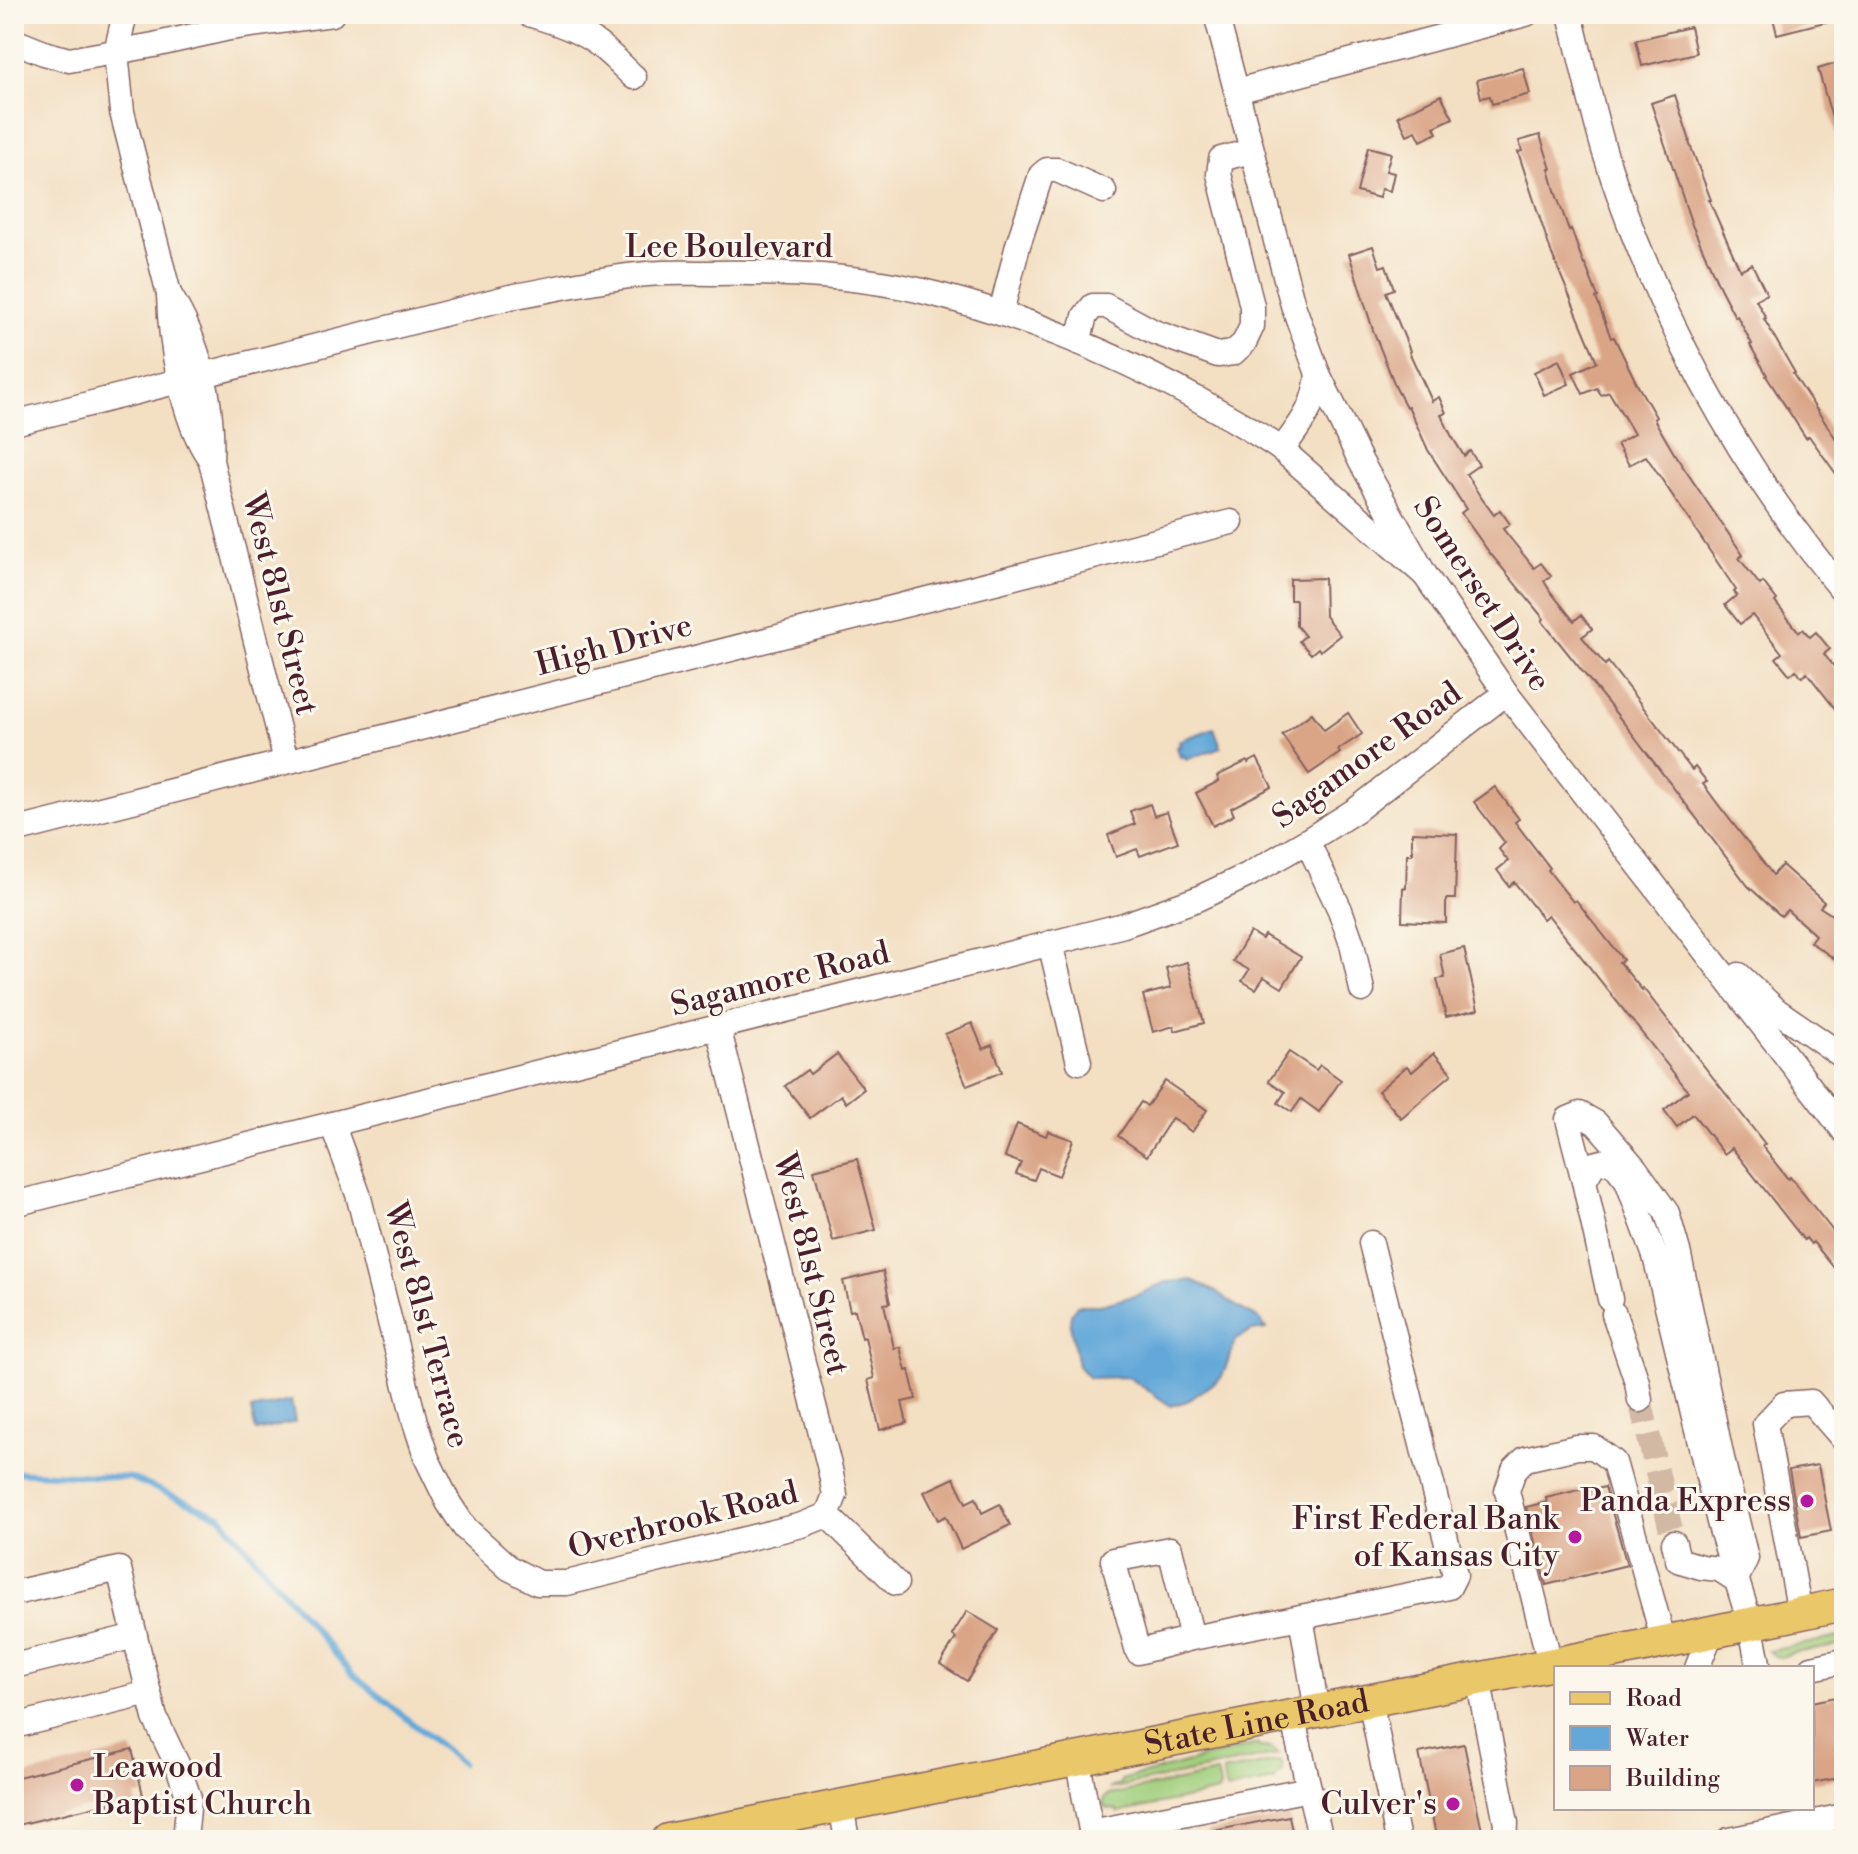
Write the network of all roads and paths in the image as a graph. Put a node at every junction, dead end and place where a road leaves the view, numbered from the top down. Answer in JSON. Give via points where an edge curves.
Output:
{"nodes":[{"id":1,"x":125,"y":14,"type":"edge"},
{"id":2,"x":332,"y":14,"type":"edge"},
{"id":3,"x":529,"y":14,"type":"edge"},
{"id":4,"x":1216,"y":14,"type":"edge"},
{"id":5,"x":1526,"y":14,"type":"edge"},
{"id":6,"x":1570,"y":14,"type":"edge"},
{"id":7,"x":14,"y":41,"type":"edge"},
{"id":8,"x":116,"y":52,"type":"junction"},
{"id":9,"x":634,"y":77,"type":"dead end"},
{"id":10,"x":1237,"y":91,"type":"junction"},
{"id":11,"x":1251,"y":151,"type":"junction"},
{"id":12,"x":1104,"y":191,"type":"dead end"},
{"id":13,"x":169,"y":294,"type":"junction"},
{"id":14,"x":1001,"y":313,"type":"junction"},
{"id":15,"x":1078,"y":342,"type":"junction"},
{"id":16,"x":1318,"y":374,"type":"junction"},
{"id":17,"x":204,"y":375,"type":"junction"},
{"id":18,"x":179,"y":381,"type":"junction"},
{"id":19,"x":14,"y":423,"type":"edge"},
{"id":20,"x":1282,"y":450,"type":"junction"},
{"id":21,"x":211,"y":461,"type":"junction"},
{"id":22,"x":1231,"y":522,"type":"dead end"},
{"id":23,"x":1425,"y":575,"type":"junction"},
{"id":24,"x":1844,"y":592,"type":"edge"},
{"id":25,"x":1506,"y":693,"type":"junction"},
{"id":26,"x":286,"y":761,"type":"junction"},
{"id":27,"x":14,"y":831,"type":"edge"},
{"id":28,"x":1307,"y":841,"type":"junction"},
{"id":29,"x":1688,"y":929,"type":"junction"},
{"id":30,"x":1050,"y":943,"type":"junction"},
{"id":31,"x":1362,"y":990,"type":"dead end"},
{"id":32,"x":718,"y":1027,"type":"junction"},
{"id":33,"x":1844,"y":1057,"type":"edge"},
{"id":34,"x":1079,"y":1062,"type":"dead end"},
{"id":35,"x":332,"y":1124,"type":"junction"},
{"id":36,"x":1844,"y":1131,"type":"edge"},
{"id":37,"x":1584,"y":1181,"type":"junction"},
{"id":38,"x":14,"y":1204,"type":"edge"},
{"id":39,"x":1371,"y":1243,"type":"dead end"},
{"id":40,"x":1640,"y":1400,"type":"tunnel mouth"},
{"id":41,"x":1844,"y":1440,"type":"edge"},
{"id":42,"x":827,"y":1515,"type":"junction"},
{"id":43,"x":1720,"y":1526,"type":"junction"},
{"id":44,"x":1674,"y":1543,"type":"tunnel mouth"},
{"id":45,"x":1691,"y":1564,"type":"junction"},
{"id":46,"x":509,"y":1568,"type":"joint"},
{"id":47,"x":1736,"y":1580,"type":"junction"},
{"id":48,"x":896,"y":1583,"type":"dead end"},
{"id":49,"x":14,"y":1593,"type":"edge"},
{"id":50,"x":1844,"y":1604,"type":"edge"},
{"id":51,"x":1800,"y":1613,"type":"junction"},
{"id":52,"x":1301,"y":1617,"type":"junction"},
{"id":53,"x":1750,"y":1623,"type":"junction"},
{"id":54,"x":1712,"y":1631,"type":"junction"},
{"id":55,"x":135,"y":1636,"type":"junction"},
{"id":56,"x":1192,"y":1638,"type":"dead end"},
{"id":57,"x":1664,"y":1642,"type":"junction"},
{"id":58,"x":1844,"y":1661,"type":"edge"},
{"id":59,"x":1560,"y":1664,"type":"edge"},
{"id":60,"x":14,"y":1666,"type":"edge"},
{"id":61,"x":1698,"y":1666,"type":"edge"},
{"id":62,"x":1759,"y":1666,"type":"edge"},
{"id":63,"x":1814,"y":1668,"type":"edge"},
{"id":64,"x":1478,"y":1678,"type":"junction"},
{"id":65,"x":149,"y":1693,"type":"junction"},
{"id":66,"x":1370,"y":1699,"type":"junction"},
{"id":67,"x":1304,"y":1713,"type":"junction"},
{"id":68,"x":14,"y":1726,"type":"edge"},
{"id":69,"x":1077,"y":1758,"type":"junction"},
{"id":70,"x":1309,"y":1789,"type":"junction"},
{"id":71,"x":841,"y":1805,"type":"junction"},
{"id":72,"x":1844,"y":1816,"type":"edge"},
{"id":73,"x":1092,"y":1836,"type":"edge"},
{"id":74,"x":185,"y":1840,"type":"edge"},
{"id":75,"x":668,"y":1840,"type":"edge"},
{"id":76,"x":847,"y":1840,"type":"edge"},
{"id":77,"x":1321,"y":1840,"type":"edge"},
{"id":78,"x":1398,"y":1840,"type":"edge"},
{"id":79,"x":1505,"y":1840,"type":"edge"},
{"id":80,"x":1729,"y":1840,"type":"edge"}],
"edges":[{"from":1,"to":8,"type":"street","name":"West 81st Street"},
{"from":2,"to":8,"type":"street","via":[[229,28]]},
{"from":3,"to":9,"type":"street","via":[[597,43]]},
{"from":4,"to":10,"type":"street","name":"Somerset Drive"},
{"from":5,"to":10,"type":"street"},
{"from":6,"to":24,"type":"street","via":[[1623,206],[1686,353],[1767,490]]},
{"from":7,"to":8,"type":"street","via":[[69,60]]},
{"from":8,"to":13,"type":"street","name":"West 81st Street","via":[[122,112]]},
{"from":10,"to":11,"type":"street","name":"Somerset Drive"},
{"from":11,"to":15,"type":"street","via":[[1221,159],[1219,174],[1252,306],[1252,326],[1244,343],[1233,353],[1218,355],[1154,332],[1106,306],[1093,306],[1085,316]]},
{"from":11,"to":16,"type":"street","name":"Somerset Drive","via":[[1293,305]]},
{"from":12,"to":14,"type":"street","via":[[1057,170],[1041,175]]},
{"from":13,"to":17,"type":"street","name":"West 81st Street","via":[[184,318]]},
{"from":13,"to":18,"type":"street","name":"West 81st Street"},
{"from":14,"to":15,"type":"street","name":"Lee Boulevard"},
{"from":14,"to":17,"type":"street","name":"Lee Boulevard","via":[[846,278],[759,272],[647,274],[510,297]]},
{"from":15,"to":20,"type":"street","name":"Lee Boulevard","via":[[1176,388]]},
{"from":16,"to":20,"type":"street","via":[[1312,405]]},
{"from":16,"to":23,"type":"street","name":"Somerset Drive"},
{"from":17,"to":18,"type":"street","name":"Lee Boulevard"},
{"from":17,"to":21,"type":"street","name":"West 81st Street"},
{"from":18,"to":19,"type":"street","name":"Lee Boulevard"},
{"from":18,"to":21,"type":"street","name":"West 81st Street","via":[[199,443]]},
{"from":20,"to":23,"type":"street","name":"Lee Boulevard"},
{"from":21,"to":26,"type":"street","name":"West 81st Street"},
{"from":22,"to":26,"type":"street","name":"High Drive"},
{"from":23,"to":25,"type":"street","name":"Somerset Drive"},
{"from":25,"to":28,"type":"street","name":"Sagamore Road","via":[[1356,810]]},
{"from":25,"to":29,"type":"street","name":"Somerset Drive"},
{"from":26,"to":27,"type":"street","name":"High Drive"},
{"from":28,"to":30,"type":"street","name":"Sagamore Road","via":[[1197,899]]},
{"from":28,"to":31,"type":"street","via":[[1340,910]]},
{"from":29,"to":33,"type":"street","via":[[1776,1010]]},
{"from":29,"to":36,"type":"street","name":"Somerset Drive"},
{"from":30,"to":32,"type":"street","name":"Sagamore Road"},
{"from":30,"to":34,"type":"street"},
{"from":32,"to":35,"type":"street","name":"Sagamore Road"},
{"from":32,"to":42,"type":"street","name":"West 81st Street","via":[[830,1469],[835,1495]]},
{"from":35,"to":38,"type":"street","name":"Sagamore Road"},
{"from":35,"to":46,"type":"street","name":"West 81st Terrace","via":[[358,1194],[427,1459],[465,1528]]},
{"from":37,"to":40,"type":"street"},
{"from":37,"to":43,"type":"street","via":[[1594,1164],[1611,1160],[1627,1180],[1655,1256]]},
{"from":37,"to":47,"type":"street","via":[[1568,1119],[1580,1114],[1596,1123],[1667,1213],[1746,1558]]},
{"from":39,"to":52,"type":"street","via":[[1455,1575],[1449,1587]]},
{"from":41,"to":51,"type":"street","via":[[1811,1402],[1784,1404],[1765,1424]]},
{"from":42,"to":46,"type":"street","name":"Overbrook Road","via":[[567,1583],[538,1583]]},
{"from":42,"to":48,"type":"street","name":"Overbrook Road"},
{"from":43,"to":45,"type":"street","via":[[1711,1546]]},
{"from":43,"to":47,"type":"street"},
{"from":44,"to":45,"type":"street","via":[[1678,1560]]},
{"from":45,"to":47,"type":"street","via":[[1719,1569]]},
{"from":47,"to":53,"type":"street"},
{"from":49,"to":55,"type":"street","via":[[119,1569]]},
{"from":50,"to":51,"type":"main road","name":"State Line Road"},
{"from":51,"to":53,"type":"main road","name":"State Line Road"},
{"from":52,"to":56,"type":"street"},
{"from":52,"to":67,"type":"street"},
{"from":53,"to":54,"type":"main road","name":"State Line Road"},
{"from":53,"to":62,"type":"street"},
{"from":54,"to":57,"type":"main road","name":"State Line Road"},
{"from":54,"to":61,"type":"street"},
{"from":55,"to":60,"type":"street"},
{"from":55,"to":65,"type":"street"},
{"from":57,"to":59,"type":"main road","name":"State Line Road"},
{"from":57,"to":59,"type":"street","via":[[1614,1462],[1594,1447],[1577,1447],[1525,1459],[1514,1470],[1507,1491]]},
{"from":58,"to":63,"type":"street"},
{"from":59,"to":64,"type":"main road","name":"State Line Road"},
{"from":64,"to":66,"type":"main road","name":"State Line Road"},
{"from":64,"to":79,"type":"street"},
{"from":65,"to":68,"type":"street"},
{"from":65,"to":74,"type":"street","via":[[189,1798]]},
{"from":66,"to":67,"type":"main road","name":"State Line Road"},
{"from":66,"to":78,"type":"street"},
{"from":67,"to":69,"type":"main road","name":"State Line Road"},
{"from":67,"to":70,"type":"street"},
{"from":69,"to":71,"type":"main road","name":"State Line Road"},
{"from":69,"to":73,"type":"street"},
{"from":70,"to":73,"type":"street"},
{"from":70,"to":77,"type":"street"},
{"from":71,"to":75,"type":"main road","name":"State Line Road"},
{"from":71,"to":76,"type":"street"},
{"from":72,"to":80,"type":"street"}]}
